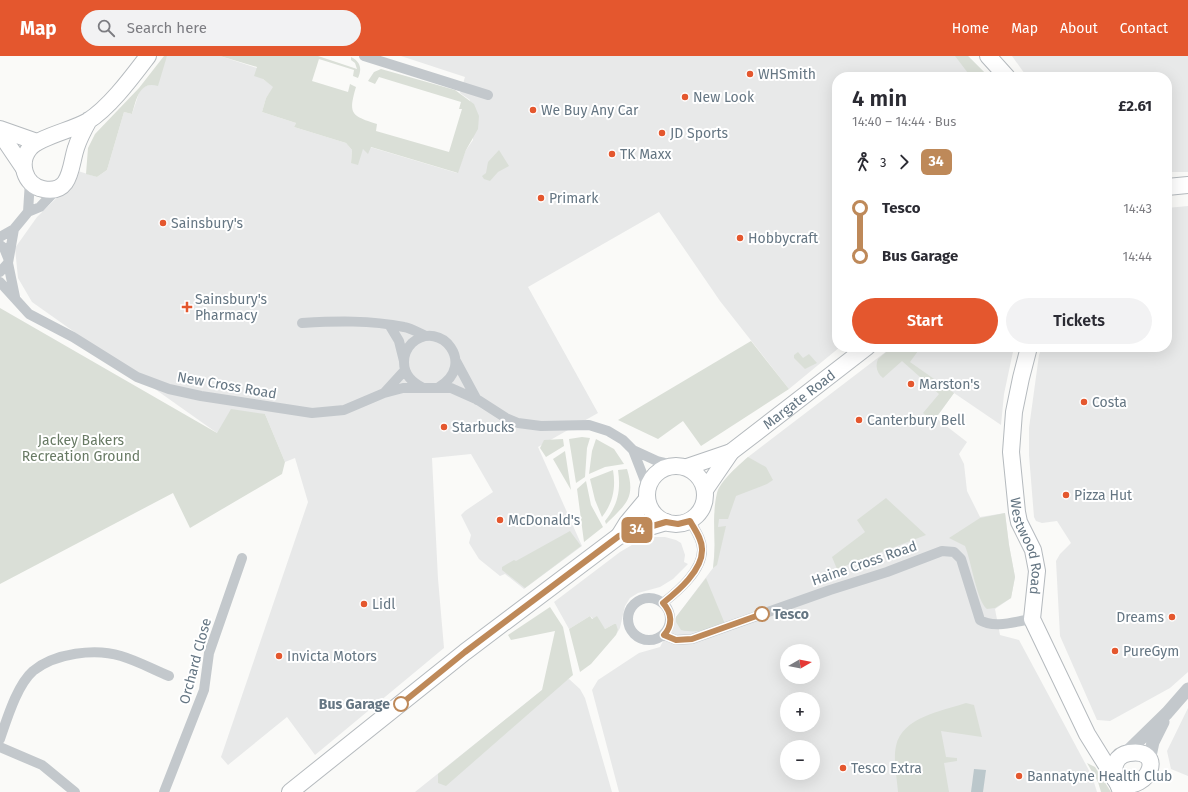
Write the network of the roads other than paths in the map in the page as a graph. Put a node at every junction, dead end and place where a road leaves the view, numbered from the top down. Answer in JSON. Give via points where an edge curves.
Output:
{"nodes":[{"id":1,"x":148,"y":56,"type":"edge"},
{"id":2,"x":364,"y":56,"type":"edge"},
{"id":3,"x":988,"y":56,"type":"edge"},
{"id":4,"x":1002,"y":72,"type":"edge"},
{"id":5,"x":488,"y":95,"type":"dead end"},
{"id":6,"x":89,"y":120,"type":"junction"},
{"id":7,"x":0,"y":129,"type":"edge"},
{"id":8,"x":0,"y":133,"type":"edge"},
{"id":9,"x":41,"y":141,"type":"junction"},
{"id":10,"x":73,"y":168,"type":"junction"},
{"id":11,"x":27,"y":174,"type":"junction"},
{"id":12,"x":1188,"y":185,"type":"edge"},
{"id":13,"x":58,"y":187,"type":"junction"},
{"id":14,"x":1172,"y":187,"type":"edge"},
{"id":15,"x":28,"y":212,"type":"junction"},
{"id":16,"x":14,"y":229,"type":"junction"},
{"id":17,"x":0,"y":237,"type":"edge"},
{"id":18,"x":0,"y":245,"type":"edge"},
{"id":19,"x":8,"y":260,"type":"junction"},
{"id":20,"x":0,"y":272,"type":"edge"},
{"id":21,"x":0,"y":282,"type":"edge"},
{"id":22,"x":15,"y":298,"type":"junction"},
{"id":23,"x":302,"y":323,"type":"dead end"},
{"id":24,"x":390,"y":326,"type":"junction"},
{"id":25,"x":426,"y":336,"type":"junction"},
{"id":26,"x":860,"y":352,"type":"edge"},
{"id":27,"x":1028,"y":352,"type":"edge"},
{"id":28,"x":456,"y":361,"type":"junction"},
{"id":29,"x":404,"y":365,"type":"junction"},
{"id":30,"x":439,"y":387,"type":"junction"},
{"id":31,"x":423,"y":388,"type":"junction"},
{"id":32,"x":384,"y":393,"type":"junction"},
{"id":33,"x":478,"y":400,"type":"junction"},
{"id":34,"x":633,"y":450,"type":"junction"},
{"id":35,"x":730,"y":452,"type":"junction"},
{"id":36,"x":681,"y":466,"type":"junction"},
{"id":37,"x":705,"y":490,"type":"junction"},
{"id":38,"x":647,"y":493,"type":"junction"},
{"id":39,"x":690,"y":521,"type":"junction"},
{"id":40,"x":666,"y":522,"type":"junction"},
{"id":41,"x":619,"y":536,"type":"junction"},
{"id":42,"x":242,"y":558,"type":"dead end"},
{"id":43,"x":663,"y":603,"type":"junction"},
{"id":44,"x":1032,"y":619,"type":"junction"},
{"id":45,"x":664,"y":635,"type":"junction"},
{"id":46,"x":170,"y":676,"type":"dead end"},
{"id":47,"x":1188,"y":689,"type":"edge"},
{"id":48,"x":1167,"y":713,"type":"junction"},
{"id":49,"x":1087,"y":734,"type":"junction"},
{"id":50,"x":0,"y":739,"type":"edge"},
{"id":51,"x":0,"y":747,"type":"edge"},
{"id":52,"x":1124,"y":755,"type":"junction"},
{"id":53,"x":1149,"y":762,"type":"junction"},
{"id":54,"x":1118,"y":785,"type":"edge"},
{"id":55,"x":1140,"y":790,"type":"edge"},
{"id":56,"x":72,"y":791,"type":"edge"},
{"id":57,"x":164,"y":792,"type":"edge"},
{"id":58,"x":290,"y":792,"type":"edge"}],
"edges":[{"from":1,"to":6,"type":"main road","via":[[126,86]]},
{"from":2,"to":5,"type":"street"},
{"from":3,"to":4,"type":"main road"},
{"from":6,"to":9,"type":"main road"},
{"from":6,"to":10,"type":"main road","via":[[75,150]]},
{"from":7,"to":9,"type":"main road"},
{"from":8,"to":11,"type":"main road"},
{"from":9,"to":10,"type":"main road","via":[[52,140],[66,147]]},
{"from":9,"to":11,"type":"main road","via":[[26,152]]},
{"from":10,"to":13,"type":"main road","via":[[65,183]]},
{"from":11,"to":13,"type":"main road","via":[[43,189]]},
{"from":11,"to":15,"type":"street"},
{"from":12,"to":14,"type":"main road"},
{"from":13,"to":15,"type":"street","name":"New Cross Road","via":[[40,207]]},
{"from":15,"to":16,"type":"street","name":"New Cross Road"},
{"from":16,"to":17,"type":"street","name":"New Cross Road"},
{"from":16,"to":19,"type":"street","name":"New Cross Road"},
{"from":18,"to":19,"type":"street","name":"New Cross Road","via":[[4,248]]},
{"from":19,"to":20,"type":"street","name":"New Cross Road"},
{"from":19,"to":22,"type":"street","name":"New Cross Road"},
{"from":21,"to":22,"type":"street","name":"New Cross Road"},
{"from":22,"to":32,"type":"street","name":"New Cross Road","via":[[29,314],[137,376],[169,389],[312,413],[344,410]]},
{"from":23,"to":24,"type":"street","via":[[374,321]]},
{"from":24,"to":25,"type":"street","via":[[404,327]]},
{"from":24,"to":29,"type":"street","via":[[399,342]]},
{"from":25,"to":28,"type":"street","name":"New Cross Road","via":[[436,337],[449,344]]},
{"from":25,"to":29,"type":"street","name":"New Cross Road","via":[[411,344],[406,352]]},
{"from":26,"to":35,"type":"main road","name":"Margate Road"},
{"from":27,"to":44,"type":"main road","name":"Westwood Road","via":[[1014,412],[1011,452],[1016,512],[1033,550],[1038,570]]},
{"from":28,"to":30,"type":"street","via":[[452,377]]},
{"from":28,"to":33,"type":"street","name":"New Cross Road"},
{"from":29,"to":31,"type":"street","via":[[412,381]]},
{"from":29,"to":32,"type":"street","name":"New Cross Road"},
{"from":30,"to":31,"type":"street","name":"New Cross Road"},
{"from":30,"to":33,"type":"street","name":"New Cross Road","via":[[451,388]]},
{"from":31,"to":32,"type":"street","name":"New Cross Road","via":[[403,388]]},
{"from":33,"to":34,"type":"street","name":"New Cross Road","via":[[506,418],[531,425],[589,424],[623,440]]},
{"from":34,"to":36,"type":"street","name":"New Cross Road","via":[[657,461]]},
{"from":34,"to":38,"type":"street","name":"New Cross Road"},
{"from":35,"to":36,"type":"main road","name":"Margate Road"},
{"from":35,"to":37,"type":"main road","name":"Margate Road"},
{"from":36,"to":37,"type":"main road","via":[[696,473],[702,480]]},
{"from":36,"to":38,"type":"main road","name":"Margate Road","via":[[664,468],[656,473]]},
{"from":37,"to":39,"type":"main road","name":"Margate Road","via":[[702,507]]},
{"from":38,"to":40,"type":"main road","via":[[650,510]]},
{"from":38,"to":41,"type":"main road","name":"Margate Road"},
{"from":39,"to":40,"type":"main road","name":"Margate Road","via":[[678,524]]},
{"from":39,"to":43,"type":"street","via":[[701,542],[701,558],[686,581]]},
{"from":40,"to":41,"type":"main road","name":"Margate Road"},
{"from":41,"to":58,"type":"main road","name":"Margate Road","via":[[465,652]]},
{"from":42,"to":57,"type":"street","name":"Orchard Close","via":[[209,653],[204,690]]},
{"from":43,"to":45,"type":"street","via":[[671,619],[668,631]]},
{"from":43,"to":45,"type":"street","via":[[651,598],[638,602],[632,607],[628,620],[634,634],[643,640],[654,640]]},
{"from":44,"to":45,"type":"street","name":"Haine Cross Road","via":[[993,624],[980,620],[962,559],[954,552],[942,550],[887,572],[692,639],[676,640]]},
{"from":44,"to":49,"type":"main road"},
{"from":46,"to":50,"type":"street","via":[[120,656],[93,653],[59,657],[33,671],[15,697]]},
{"from":47,"to":48,"type":"street"},
{"from":48,"to":52,"type":"street"},
{"from":48,"to":53,"type":"street","via":[[1153,742]]},
{"from":49,"to":52,"type":"main road"},
{"from":49,"to":54,"type":"main road"},
{"from":51,"to":56,"type":"street","via":[[42,765]]},
{"from":52,"to":53,"type":"main road","via":[[1139,754]]},
{"from":52,"to":54,"type":"main road","via":[[1114,766]]},
{"from":53,"to":55,"type":"main road","via":[[1150,780]]},
{"from":54,"to":55,"type":"main road","via":[[1129,790]]}]}
